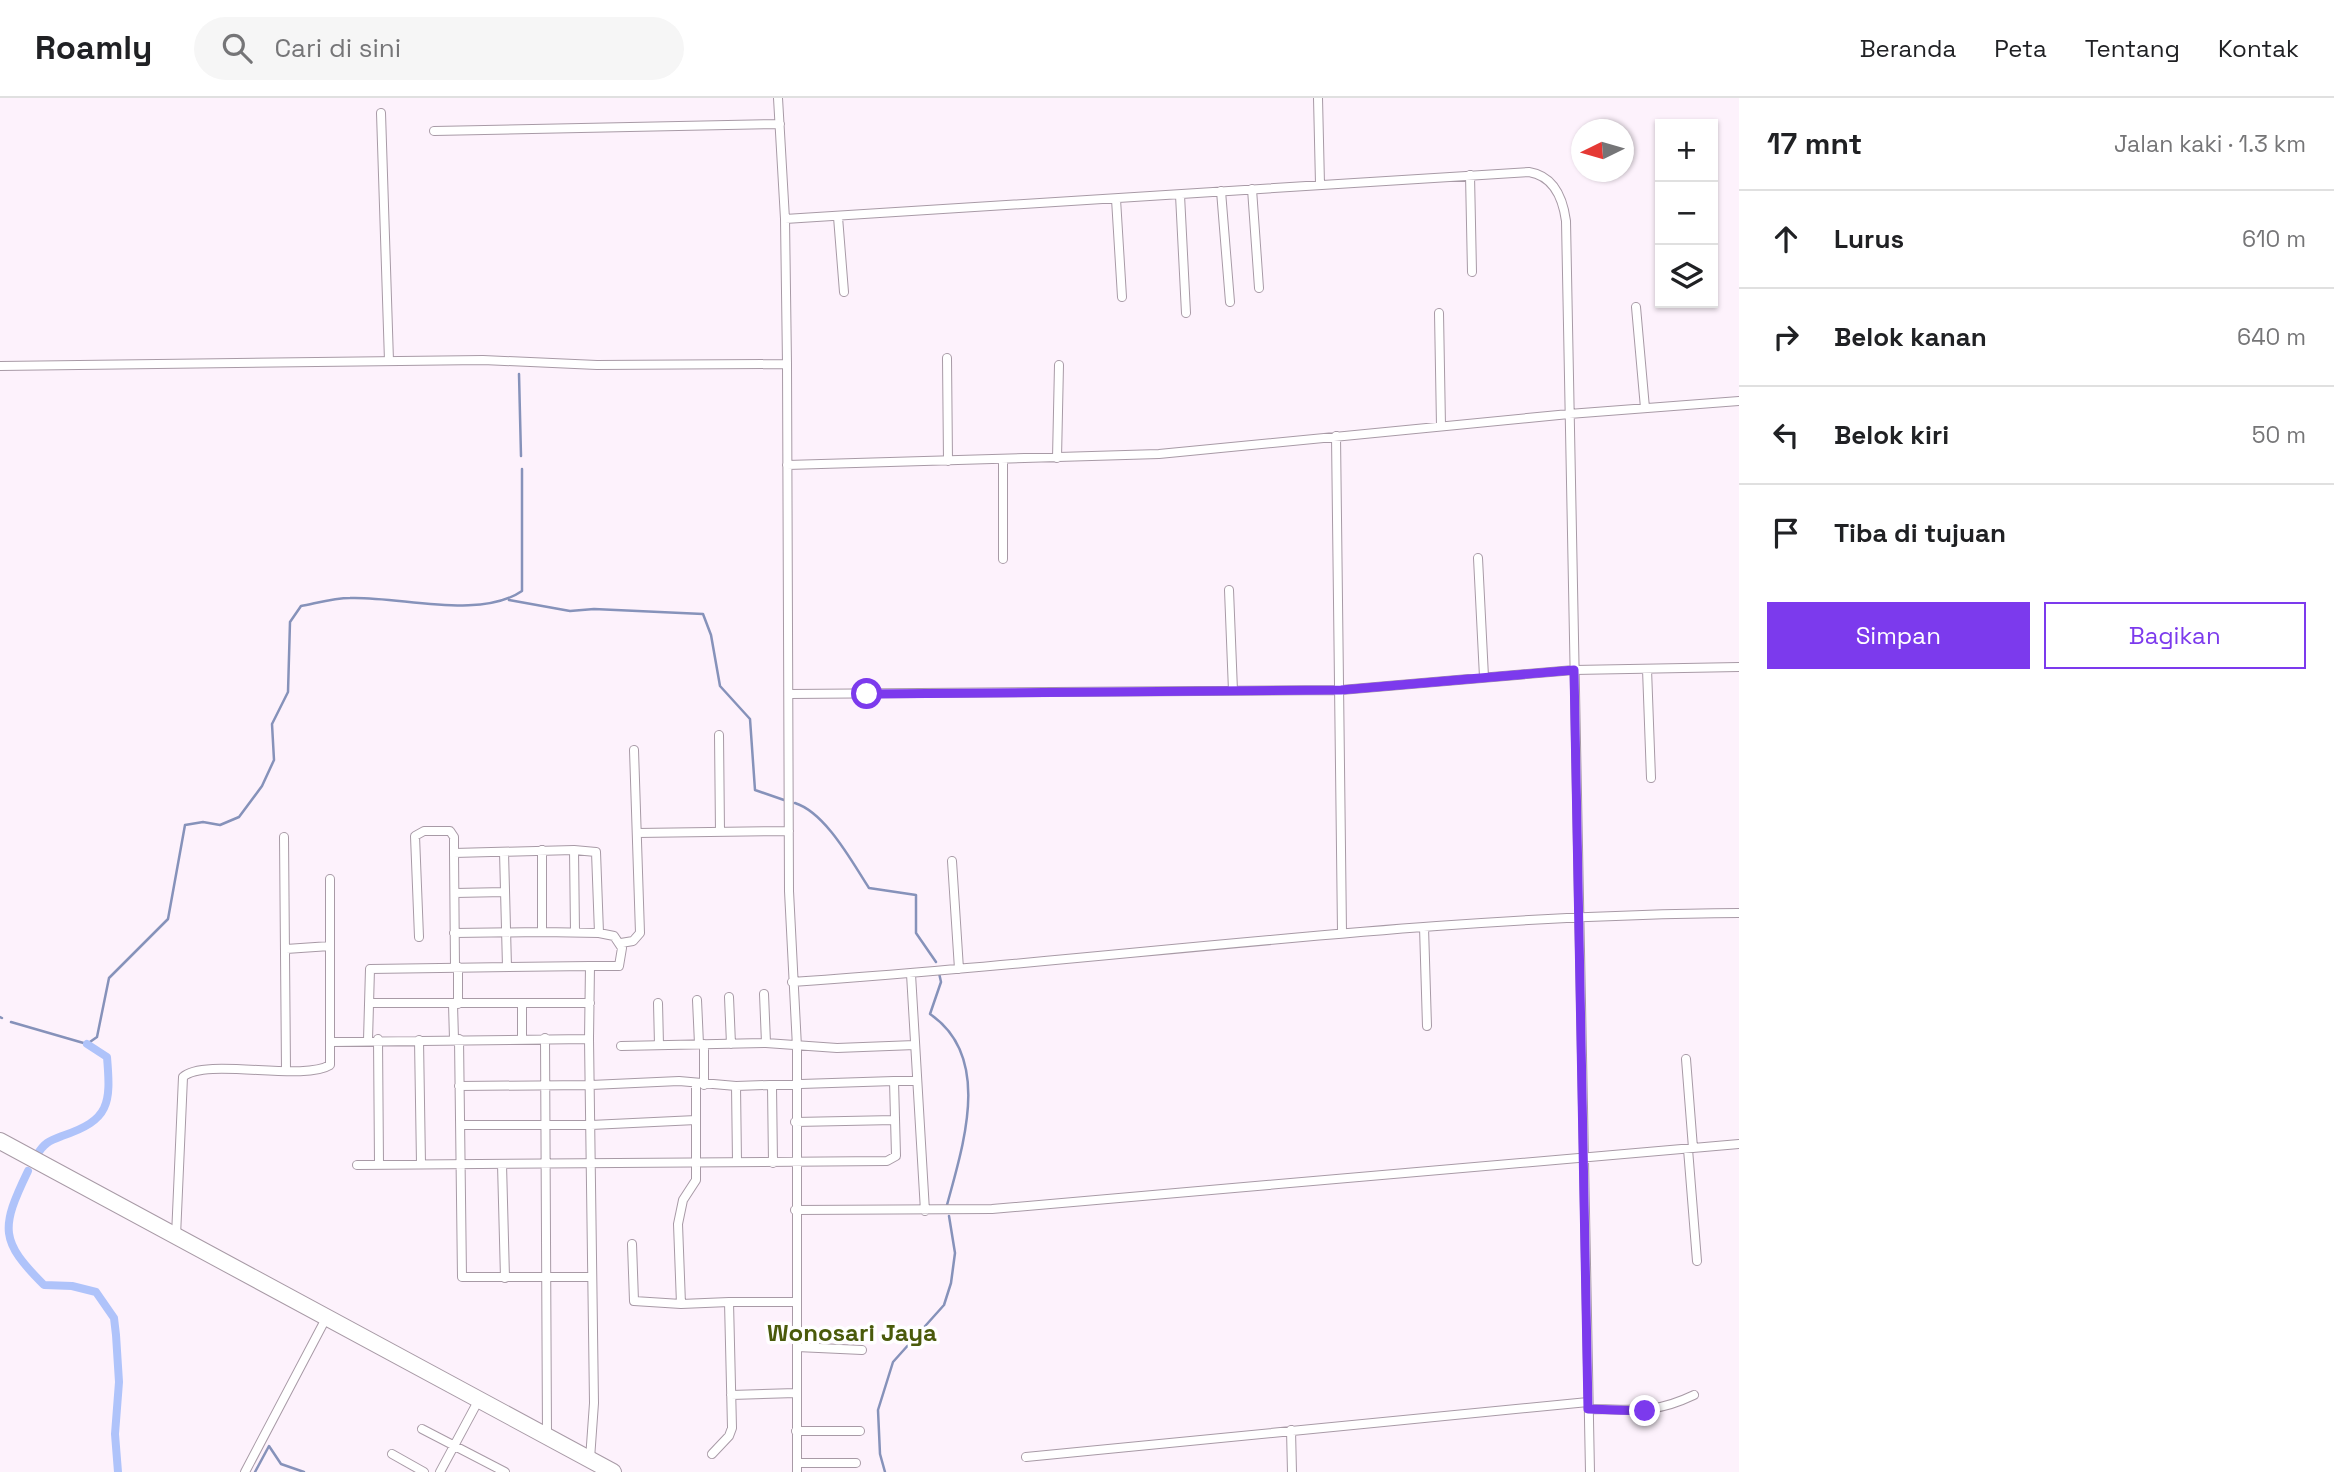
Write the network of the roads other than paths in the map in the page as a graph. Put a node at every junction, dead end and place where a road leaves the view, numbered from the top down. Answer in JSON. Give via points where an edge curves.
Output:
{"nodes":[{"id":1,"x":778,"y":98,"type":"edge"},
{"id":2,"x":1318,"y":98,"type":"edge"},
{"id":3,"x":382,"y":113,"type":"dead end"},
{"id":4,"x":779,"y":124,"type":"junction"},
{"id":5,"x":434,"y":131,"type":"dead end"},
{"id":6,"x":1470,"y":175,"type":"junction"},
{"id":7,"x":1320,"y":184,"type":"junction"},
{"id":8,"x":1252,"y":189,"type":"junction"},
{"id":9,"x":1221,"y":191,"type":"junction"},
{"id":10,"x":1180,"y":195,"type":"junction"},
{"id":11,"x":1116,"y":199,"type":"junction"},
{"id":12,"x":838,"y":217,"type":"junction"},
{"id":13,"x":785,"y":219,"type":"junction"},
{"id":14,"x":1472,"y":272,"type":"dead end"},
{"id":15,"x":1259,"y":288,"type":"dead end"},
{"id":16,"x":844,"y":292,"type":"dead end"},
{"id":17,"x":1122,"y":297,"type":"dead end"},
{"id":18,"x":1230,"y":302,"type":"dead end"},
{"id":19,"x":1636,"y":307,"type":"dead end"},
{"id":20,"x":1186,"y":313,"type":"dead end"},
{"id":21,"x":1439,"y":313,"type":"dead end"},
{"id":22,"x":947,"y":358,"type":"dead end"},
{"id":23,"x":389,"y":361,"type":"junction"},
{"id":24,"x":787,"y":365,"type":"junction"},
{"id":25,"x":1059,"y":365,"type":"dead end"},
{"id":26,"x":0,"y":366,"type":"edge"},
{"id":27,"x":1739,"y":401,"type":"edge"},
{"id":28,"x":1645,"y":408,"type":"junction"},
{"id":29,"x":1569,"y":414,"type":"junction"},
{"id":30,"x":1441,"y":426,"type":"junction"},
{"id":31,"x":1336,"y":436,"type":"junction"},
{"id":32,"x":1057,"y":458,"type":"junction"},
{"id":33,"x":1003,"y":459,"type":"junction"},
{"id":34,"x":948,"y":461,"type":"junction"},
{"id":35,"x":787,"y":465,"type":"junction"},
{"id":36,"x":1478,"y":558,"type":"dead end"},
{"id":37,"x":1003,"y":559,"type":"dead end"},
{"id":38,"x":1228,"y":590,"type":"dead end"},
{"id":39,"x":1739,"y":667,"type":"edge"},
{"id":40,"x":1647,"y":669,"type":"junction"},
{"id":41,"x":1574,"y":670,"type":"junction"},
{"id":42,"x":1483,"y":677,"type":"junction"},
{"id":43,"x":1341,"y":690,"type":"junction"},
{"id":44,"x":1233,"y":691,"type":"junction"},
{"id":45,"x":789,"y":694,"type":"junction"},
{"id":46,"x":719,"y":735,"type":"dead end"},
{"id":47,"x":634,"y":750,"type":"dead end"},
{"id":48,"x":1651,"y":778,"type":"dead end"},
{"id":49,"x":789,"y":831,"type":"junction"},
{"id":50,"x":720,"y":832,"type":"junction"},
{"id":51,"x":637,"y":833,"type":"junction"},
{"id":52,"x":284,"y":837,"type":"dead end"},
{"id":53,"x":542,"y":850,"type":"junction"},
{"id":54,"x":574,"y":850,"type":"junction"},
{"id":55,"x":504,"y":852,"type":"junction"},
{"id":56,"x":454,"y":853,"type":"junction"},
{"id":57,"x":952,"y":861,"type":"dead end"},
{"id":58,"x":330,"y":879,"type":"dead end"},
{"id":59,"x":505,"y":892,"type":"junction"},
{"id":60,"x":455,"y":893,"type":"junction"},
{"id":61,"x":1739,"y":913,"type":"edge"},
{"id":62,"x":1579,"y":915,"type":"junction"},
{"id":63,"x":1424,"y":927,"type":"junction"},
{"id":64,"x":507,"y":932,"type":"junction"},
{"id":65,"x":542,"y":932,"type":"junction"},
{"id":66,"x":1342,"y":932,"type":"junction"},
{"id":67,"x":454,"y":933,"type":"junction"},
{"id":68,"x":575,"y":933,"type":"junction"},
{"id":69,"x":599,"y":933,"type":"junction"},
{"id":70,"x":419,"y":937,"type":"dead end"},
{"id":71,"x":621,"y":943,"type":"junction"},
{"id":72,"x":330,"y":946,"type":"junction"},
{"id":73,"x":286,"y":949,"type":"junction"},
{"id":74,"x":590,"y":966,"type":"junction"},
{"id":75,"x":457,"y":967,"type":"junction"},
{"id":76,"x":507,"y":967,"type":"junction"},
{"id":77,"x":959,"y":969,"type":"junction"},
{"id":78,"x":911,"y":974,"type":"junction"},
{"id":79,"x":792,"y":982,"type":"junction"},
{"id":80,"x":764,"y":993,"type":"dead end"},
{"id":81,"x":729,"y":997,"type":"dead end"},
{"id":82,"x":697,"y":1000,"type":"dead end"},
{"id":83,"x":369,"y":1003,"type":"junction"},
{"id":84,"x":522,"y":1003,"type":"junction"},
{"id":85,"x":590,"y":1003,"type":"junction"},
{"id":86,"x":658,"y":1003,"type":"dead end"},
{"id":87,"x":456,"y":1004,"type":"junction"},
{"id":88,"x":1427,"y":1026,"type":"dead end"},
{"id":89,"x":545,"y":1038,"type":"junction"},
{"id":90,"x":456,"y":1039,"type":"junction"},
{"id":91,"x":522,"y":1039,"type":"junction"},
{"id":92,"x":589,"y":1039,"type":"junction"},
{"id":93,"x":373,"y":1040,"type":"junction"},
{"id":94,"x":419,"y":1040,"type":"junction"},
{"id":95,"x":331,"y":1042,"type":"junction"},
{"id":96,"x":766,"y":1043,"type":"junction"},
{"id":97,"x":702,"y":1044,"type":"junction"},
{"id":98,"x":731,"y":1044,"type":"junction"},
{"id":99,"x":659,"y":1045,"type":"junction"},
{"id":100,"x":915,"y":1045,"type":"junction"},
{"id":101,"x":621,"y":1046,"type":"dead end"},
{"id":102,"x":797,"y":1047,"type":"junction"},
{"id":103,"x":1686,"y":1059,"type":"dead end"},
{"id":104,"x":286,"y":1070,"type":"junction"},
{"id":105,"x":917,"y":1081,"type":"junction"},
{"id":106,"x":894,"y":1082,"type":"junction"},
{"id":107,"x":700,"y":1084,"type":"junction"},
{"id":108,"x":545,"y":1085,"type":"junction"},
{"id":109,"x":795,"y":1085,"type":"junction"},
{"id":110,"x":458,"y":1086,"type":"junction"},
{"id":111,"x":591,"y":1086,"type":"junction"},
{"id":112,"x":736,"y":1086,"type":"junction"},
{"id":113,"x":772,"y":1086,"type":"junction"},
{"id":114,"x":696,"y":1120,"type":"junction"},
{"id":115,"x":895,"y":1121,"type":"junction"},
{"id":116,"x":794,"y":1122,"type":"junction"},
{"id":117,"x":460,"y":1125,"type":"junction"},
{"id":118,"x":545,"y":1125,"type":"junction"},
{"id":119,"x":591,"y":1125,"type":"junction"},
{"id":120,"x":0,"y":1141,"type":"edge"},
{"id":121,"x":1739,"y":1144,"type":"edge"},
{"id":122,"x":1690,"y":1149,"type":"junction"},
{"id":123,"x":0,"y":1151,"type":"edge"},
{"id":124,"x":1585,"y":1157,"type":"junction"},
{"id":125,"x":696,"y":1162,"type":"junction"},
{"id":126,"x":737,"y":1162,"type":"junction"},
{"id":127,"x":546,"y":1163,"type":"junction"},
{"id":128,"x":774,"y":1163,"type":"junction"},
{"id":129,"x":794,"y":1163,"type":"junction"},
{"id":130,"x":379,"y":1164,"type":"junction"},
{"id":131,"x":421,"y":1164,"type":"junction"},
{"id":132,"x":502,"y":1164,"type":"junction"},
{"id":133,"x":356,"y":1165,"type":"dead end"},
{"id":134,"x":460,"y":1165,"type":"junction"},
{"id":135,"x":591,"y":1166,"type":"junction"},
{"id":136,"x":91,"y":1194,"type":"junction"},
{"id":137,"x":794,"y":1210,"type":"junction"},
{"id":138,"x":925,"y":1211,"type":"junction"},
{"id":139,"x":176,"y":1236,"type":"junction"},
{"id":140,"x":632,"y":1244,"type":"dead end"},
{"id":141,"x":1697,"y":1262,"type":"dead end"},
{"id":142,"x":592,"y":1277,"type":"junction"},
{"id":143,"x":505,"y":1278,"type":"junction"},
{"id":144,"x":548,"y":1278,"type":"junction"},
{"id":145,"x":729,"y":1302,"type":"junction"},
{"id":146,"x":796,"y":1302,"type":"junction"},
{"id":147,"x":681,"y":1304,"type":"junction"},
{"id":148,"x":324,"y":1324,"type":"junction"},
{"id":149,"x":797,"y":1347,"type":"junction"},
{"id":150,"x":862,"y":1350,"type":"dead end"},
{"id":151,"x":796,"y":1393,"type":"junction"},
{"id":152,"x":731,"y":1395,"type":"junction"},
{"id":153,"x":1694,"y":1395,"type":"dead end"},
{"id":154,"x":476,"y":1405,"type":"junction"},
{"id":155,"x":1588,"y":1406,"type":"junction"},
{"id":156,"x":422,"y":1429,"type":"dead end"},
{"id":157,"x":1291,"y":1430,"type":"junction"},
{"id":158,"x":796,"y":1431,"type":"junction"},
{"id":159,"x":860,"y":1432,"type":"dead end"},
{"id":160,"x":547,"y":1435,"type":"junction"},
{"id":161,"x":455,"y":1445,"type":"junction"},
{"id":162,"x":392,"y":1454,"type":"dead end"},
{"id":163,"x":712,"y":1454,"type":"dead end"},
{"id":164,"x":1026,"y":1457,"type":"dead end"},
{"id":165,"x":856,"y":1463,"type":"dead end"},
{"id":166,"x":594,"y":1466,"type":"edge"},
{"id":167,"x":797,"y":1468,"type":"edge"},
{"id":168,"x":245,"y":1472,"type":"edge"},
{"id":169,"x":424,"y":1472,"type":"edge"},
{"id":170,"x":440,"y":1472,"type":"edge"},
{"id":171,"x":505,"y":1472,"type":"edge"},
{"id":172,"x":613,"y":1472,"type":"edge"},
{"id":173,"x":1292,"y":1472,"type":"edge"},
{"id":174,"x":1590,"y":1472,"type":"edge"}],
"edges":[{"from":1,"to":4,"type":"street"},
{"from":2,"to":7,"type":"street"},
{"from":3,"to":23,"type":"street"},
{"from":4,"to":5,"type":"street"},
{"from":4,"to":13,"type":"street"},
{"from":6,"to":7,"type":"street"},
{"from":6,"to":14,"type":"street"},
{"from":6,"to":29,"type":"street","via":[[1535,173],[1546,178],[1560,196],[1566,221]]},
{"from":7,"to":8,"type":"street"},
{"from":8,"to":9,"type":"street"},
{"from":8,"to":15,"type":"street"},
{"from":9,"to":10,"type":"street"},
{"from":9,"to":18,"type":"street"},
{"from":10,"to":11,"type":"street"},
{"from":10,"to":20,"type":"street"},
{"from":11,"to":12,"type":"street"},
{"from":11,"to":17,"type":"street"},
{"from":12,"to":13,"type":"street"},
{"from":12,"to":16,"type":"street"},
{"from":13,"to":24,"type":"street"},
{"from":19,"to":28,"type":"street"},
{"from":21,"to":30,"type":"street"},
{"from":22,"to":34,"type":"street"},
{"from":23,"to":24,"type":"street"},
{"from":23,"to":26,"type":"street"},
{"from":24,"to":35,"type":"street"},
{"from":25,"to":32,"type":"street"},
{"from":27,"to":28,"type":"street"},
{"from":28,"to":29,"type":"street"},
{"from":29,"to":30,"type":"street"},
{"from":29,"to":41,"type":"street"},
{"from":30,"to":31,"type":"street"},
{"from":31,"to":32,"type":"street","via":[[1159,454]]},
{"from":31,"to":43,"type":"street"},
{"from":32,"to":33,"type":"street"},
{"from":33,"to":34,"type":"street"},
{"from":33,"to":37,"type":"street"},
{"from":34,"to":35,"type":"street"},
{"from":35,"to":45,"type":"street"},
{"from":36,"to":42,"type":"street"},
{"from":38,"to":44,"type":"street"},
{"from":39,"to":40,"type":"street"},
{"from":40,"to":41,"type":"street"},
{"from":40,"to":48,"type":"street"},
{"from":41,"to":42,"type":"street"},
{"from":41,"to":62,"type":"street"},
{"from":42,"to":43,"type":"street"},
{"from":43,"to":44,"type":"street"},
{"from":43,"to":66,"type":"street"},
{"from":44,"to":45,"type":"street"},
{"from":45,"to":49,"type":"street"},
{"from":46,"to":50,"type":"street"},
{"from":47,"to":51,"type":"street"},
{"from":49,"to":50,"type":"street"},
{"from":49,"to":79,"type":"street"},
{"from":50,"to":51,"type":"street"},
{"from":51,"to":71,"type":"street","via":[[640,933],[633,941]]},
{"from":52,"to":73,"type":"street"},
{"from":53,"to":54,"type":"street"},
{"from":53,"to":55,"type":"street"},
{"from":53,"to":65,"type":"street"},
{"from":54,"to":68,"type":"street"},
{"from":54,"to":69,"type":"street","via":[[596,854]]},
{"from":55,"to":56,"type":"street"},
{"from":55,"to":59,"type":"street"},
{"from":56,"to":60,"type":"street"},
{"from":56,"to":70,"type":"street","via":[[450,831],[424,831],[415,836]]},
{"from":57,"to":77,"type":"street"},
{"from":58,"to":72,"type":"street"},
{"from":59,"to":60,"type":"street"},
{"from":59,"to":64,"type":"street"},
{"from":60,"to":67,"type":"street"},
{"from":61,"to":62,"type":"street"},
{"from":62,"to":63,"type":"street"},
{"from":62,"to":124,"type":"street"},
{"from":63,"to":66,"type":"street"},
{"from":63,"to":88,"type":"street"},
{"from":64,"to":65,"type":"street"},
{"from":64,"to":67,"type":"street"},
{"from":64,"to":76,"type":"street"},
{"from":65,"to":68,"type":"street"},
{"from":66,"to":77,"type":"street"},
{"from":67,"to":75,"type":"street"},
{"from":68,"to":69,"type":"street"},
{"from":69,"to":71,"type":"street","via":[[612,934]]},
{"from":71,"to":74,"type":"street","via":[[619,966]]},
{"from":72,"to":73,"type":"street"},
{"from":72,"to":95,"type":"street"},
{"from":73,"to":104,"type":"street"},
{"from":74,"to":76,"type":"street"},
{"from":74,"to":85,"type":"street"},
{"from":75,"to":76,"type":"street"},
{"from":75,"to":83,"type":"street","via":[[370,969]]},
{"from":75,"to":87,"type":"street"},
{"from":77,"to":78,"type":"street"},
{"from":78,"to":79,"type":"street"},
{"from":78,"to":100,"type":"street"},
{"from":79,"to":102,"type":"street"},
{"from":80,"to":96,"type":"street"},
{"from":81,"to":98,"type":"street"},
{"from":82,"to":97,"type":"street"},
{"from":83,"to":87,"type":"street"},
{"from":83,"to":93,"type":"street"},
{"from":84,"to":85,"type":"street"},
{"from":84,"to":87,"type":"street"},
{"from":84,"to":91,"type":"street"},
{"from":85,"to":92,"type":"street"},
{"from":86,"to":99,"type":"street"},
{"from":87,"to":90,"type":"street"},
{"from":89,"to":91,"type":"street"},
{"from":89,"to":92,"type":"street"},
{"from":89,"to":108,"type":"street"},
{"from":90,"to":91,"type":"street"},
{"from":90,"to":94,"type":"street"},
{"from":90,"to":110,"type":"street"},
{"from":92,"to":111,"type":"street"},
{"from":93,"to":94,"type":"street"},
{"from":93,"to":95,"type":"street"},
{"from":93,"to":130,"type":"street"},
{"from":94,"to":131,"type":"street"},
{"from":95,"to":104,"type":"street","via":[[328,1066]]},
{"from":96,"to":98,"type":"street"},
{"from":96,"to":102,"type":"street"},
{"from":97,"to":98,"type":"street"},
{"from":97,"to":99,"type":"street"},
{"from":97,"to":107,"type":"street"},
{"from":99,"to":101,"type":"street"},
{"from":100,"to":102,"type":"street"},
{"from":100,"to":105,"type":"street"},
{"from":102,"to":109,"type":"street"},
{"from":103,"to":122,"type":"street"},
{"from":104,"to":139,"type":"street","via":[[201,1070],[183,1077]]},
{"from":105,"to":106,"type":"street"},
{"from":105,"to":138,"type":"street"},
{"from":106,"to":109,"type":"street"},
{"from":106,"to":115,"type":"street"},
{"from":107,"to":111,"type":"street"},
{"from":107,"to":112,"type":"street"},
{"from":107,"to":114,"type":"street"},
{"from":108,"to":110,"type":"street"},
{"from":108,"to":111,"type":"street"},
{"from":108,"to":118,"type":"street"},
{"from":109,"to":113,"type":"street"},
{"from":109,"to":116,"type":"street"},
{"from":110,"to":117,"type":"street"},
{"from":111,"to":119,"type":"street"},
{"from":112,"to":113,"type":"street"},
{"from":112,"to":126,"type":"street"},
{"from":113,"to":128,"type":"street"},
{"from":114,"to":119,"type":"street"},
{"from":114,"to":125,"type":"street"},
{"from":115,"to":116,"type":"street"},
{"from":115,"to":129,"type":"street","via":[[895,1160]]},
{"from":116,"to":129,"type":"street"},
{"from":117,"to":118,"type":"street"},
{"from":117,"to":134,"type":"street"},
{"from":118,"to":119,"type":"street"},
{"from":118,"to":127,"type":"street"},
{"from":119,"to":135,"type":"street"},
{"from":120,"to":136,"type":"highway"},
{"from":121,"to":122,"type":"street"},
{"from":122,"to":124,"type":"street"},
{"from":122,"to":141,"type":"street"},
{"from":123,"to":136,"type":"highway"},
{"from":124,"to":138,"type":"street","via":[[1005,1208]]},
{"from":124,"to":155,"type":"street"},
{"from":125,"to":126,"type":"street"},
{"from":125,"to":135,"type":"street"},
{"from":125,"to":147,"type":"street","via":[[696,1181],[682,1200],[678,1224]]},
{"from":126,"to":128,"type":"street"},
{"from":127,"to":132,"type":"street"},
{"from":127,"to":135,"type":"street"},
{"from":127,"to":144,"type":"street"},
{"from":128,"to":129,"type":"street"},
{"from":129,"to":137,"type":"street"},
{"from":130,"to":131,"type":"street"},
{"from":130,"to":133,"type":"street"},
{"from":131,"to":134,"type":"street"},
{"from":132,"to":134,"type":"street"},
{"from":132,"to":143,"type":"street"},
{"from":134,"to":143,"type":"street","via":[[462,1277]]},
{"from":135,"to":142,"type":"street"},
{"from":136,"to":139,"type":"highway"},
{"from":136,"to":148,"type":"highway"},
{"from":137,"to":138,"type":"street"},
{"from":137,"to":146,"type":"street"},
{"from":139,"to":160,"type":"highway"},
{"from":140,"to":147,"type":"street","via":[[635,1301]]},
{"from":142,"to":144,"type":"street"},
{"from":142,"to":166,"type":"street"},
{"from":143,"to":144,"type":"street"},
{"from":144,"to":160,"type":"street"},
{"from":145,"to":146,"type":"street"},
{"from":145,"to":147,"type":"street"},
{"from":145,"to":152,"type":"street"},
{"from":146,"to":149,"type":"street"},
{"from":148,"to":154,"type":"highway"},
{"from":148,"to":168,"type":"street"},
{"from":149,"to":150,"type":"street"},
{"from":149,"to":151,"type":"street"},
{"from":151,"to":152,"type":"street"},
{"from":151,"to":158,"type":"street"},
{"from":152,"to":163,"type":"street","via":[[729,1436]]},
{"from":153,"to":155,"type":"street","via":[[1652,1410]]},
{"from":154,"to":161,"type":"street"},
{"from":154,"to":166,"type":"highway"},
{"from":155,"to":157,"type":"street"},
{"from":155,"to":174,"type":"street"},
{"from":156,"to":161,"type":"street"},
{"from":157,"to":164,"type":"street"},
{"from":157,"to":173,"type":"street"},
{"from":158,"to":159,"type":"street"},
{"from":158,"to":167,"type":"street"},
{"from":160,"to":166,"type":"highway"},
{"from":161,"to":170,"type":"street"},
{"from":161,"to":171,"type":"street"},
{"from":162,"to":169,"type":"street"},
{"from":165,"to":167,"type":"street"},
{"from":166,"to":172,"type":"highway"}]}
